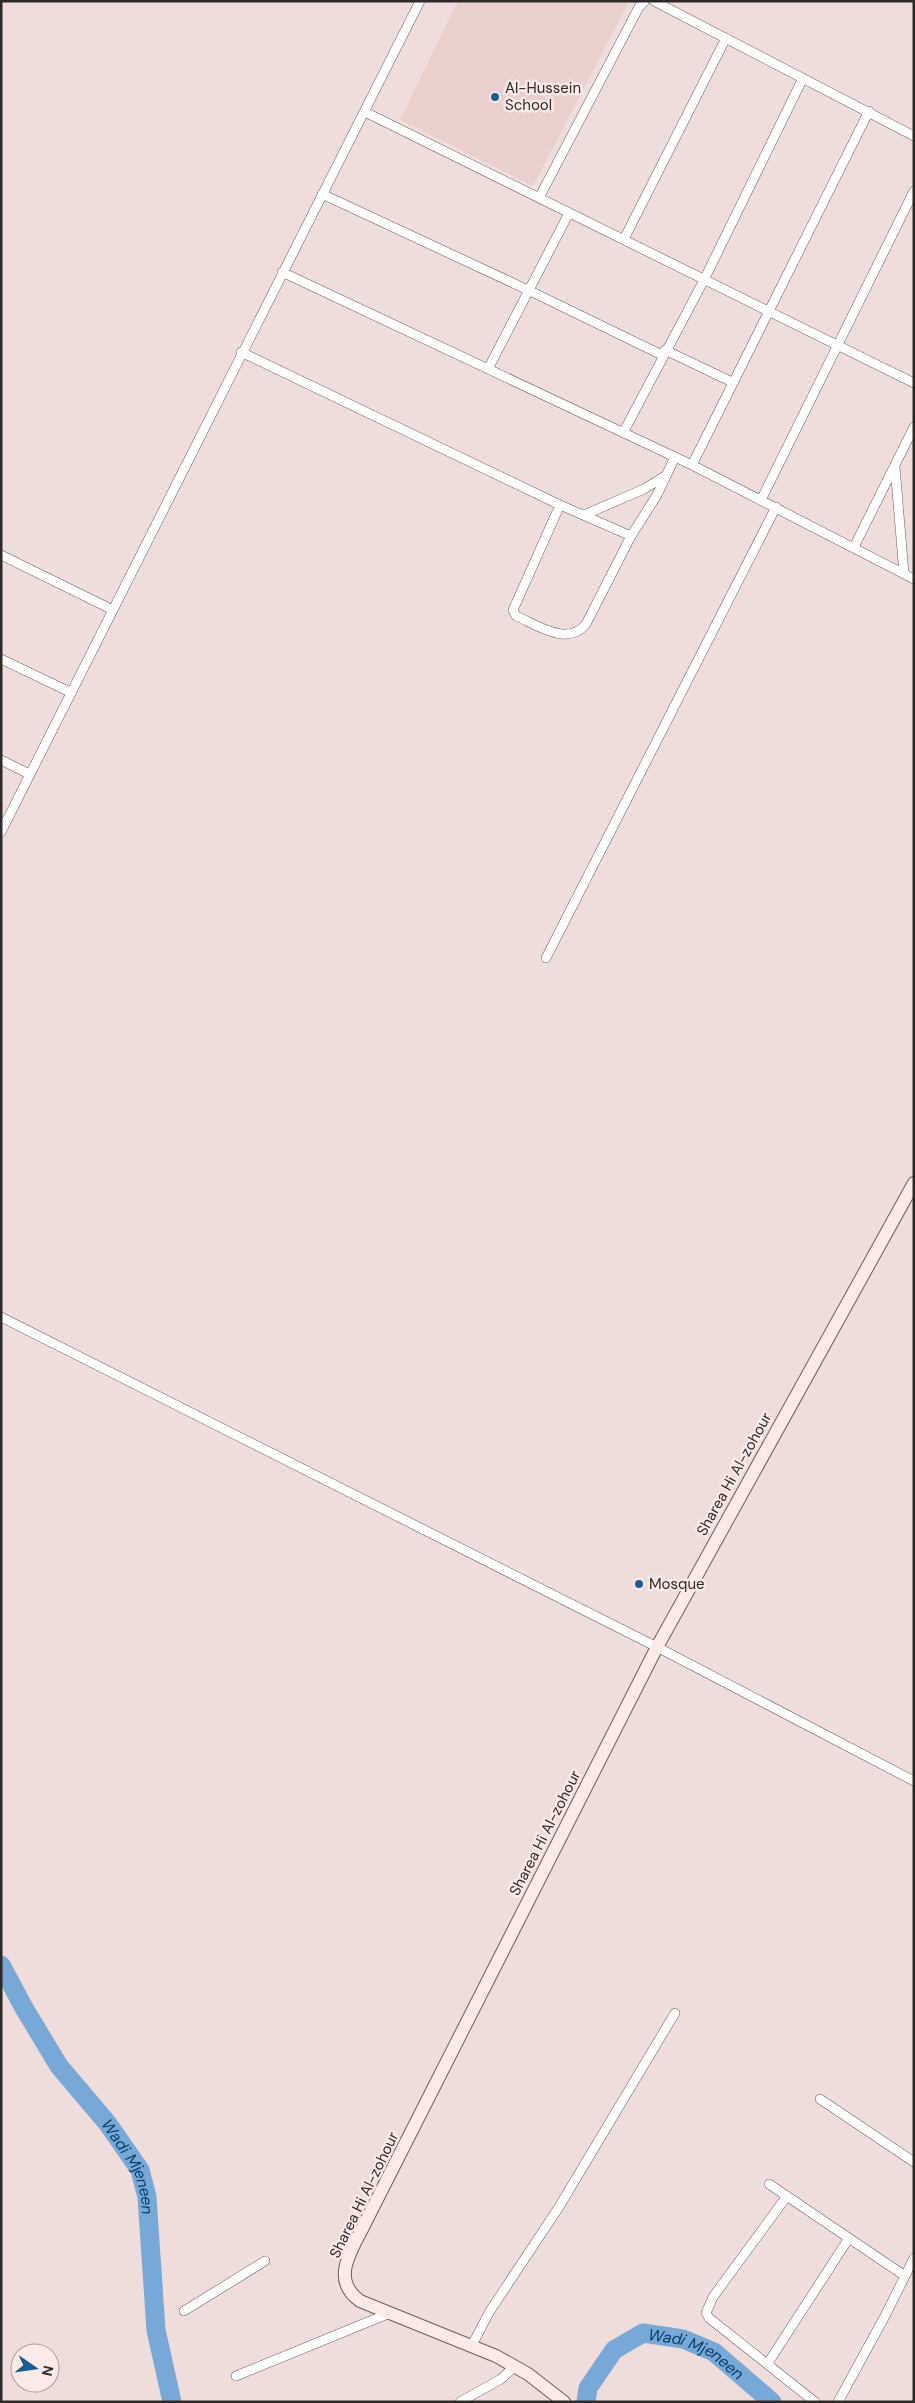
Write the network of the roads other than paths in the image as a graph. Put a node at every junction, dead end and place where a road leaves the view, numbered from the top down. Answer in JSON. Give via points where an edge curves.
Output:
{"nodes":[{"id":1,"x":420,"y":1,"type":"edge"},
{"id":2,"x":645,"y":1,"type":"edge"},
{"id":3,"x":654,"y":1,"type":"edge"},
{"id":4,"x":726,"y":38,"type":"junction"},
{"id":5,"x":803,"y":78,"type":"junction"},
{"id":6,"x":869,"y":111,"type":"junction"},
{"id":7,"x":365,"y":112,"type":"junction"},
{"id":8,"x":914,"y":136,"type":"edge"},
{"id":9,"x":914,"y":191,"type":"edge"},
{"id":10,"x":322,"y":194,"type":"junction"},
{"id":11,"x":540,"y":196,"type":"junction"},
{"id":12,"x":569,"y":212,"type":"junction"},
{"id":13,"x":624,"y":239,"type":"junction"},
{"id":14,"x":282,"y":272,"type":"junction"},
{"id":15,"x":704,"y":280,"type":"junction"},
{"id":16,"x":528,"y":290,"type":"junction"},
{"id":17,"x":770,"y":311,"type":"junction"},
{"id":18,"x":837,"y":346,"type":"junction"},
{"id":19,"x":241,"y":352,"type":"junction"},
{"id":20,"x":664,"y":353,"type":"junction"},
{"id":21,"x":488,"y":369,"type":"junction"},
{"id":22,"x":732,"y":382,"type":"junction"},
{"id":23,"x":914,"y":383,"type":"edge"},
{"id":24,"x":914,"y":427,"type":"edge"},
{"id":25,"x":623,"y":433,"type":"junction"},
{"id":26,"x":675,"y":457,"type":"junction"},
{"id":27,"x":692,"y":465,"type":"junction"},
{"id":28,"x":895,"y":466,"type":"junction"},
{"id":29,"x":665,"y":476,"type":"junction"},
{"id":30,"x":761,"y":500,"type":"junction"},
{"id":31,"x":560,"y":505,"type":"junction"},
{"id":32,"x":776,"y":507,"type":"junction"},
{"id":33,"x":584,"y":515,"type":"junction"},
{"id":34,"x":631,"y":536,"type":"junction"},
{"id":35,"x":854,"y":547,"type":"junction"},
{"id":36,"x":1,"y":555,"type":"edge"},
{"id":37,"x":904,"y":574,"type":"junction"},
{"id":38,"x":914,"y":579,"type":"edge"},
{"id":39,"x":112,"y":610,"type":"junction"},
{"id":40,"x":1,"y":659,"type":"edge"},
{"id":41,"x":70,"y":692,"type":"junction"},
{"id":42,"x":1,"y":760,"type":"edge"},
{"id":43,"x":29,"y":774,"type":"junction"},
{"id":44,"x":1,"y":832,"type":"edge"},
{"id":45,"x":546,"y":958,"type":"dead end"},
{"id":46,"x":914,"y":1182,"type":"edge"},
{"id":47,"x":1,"y":1317,"type":"edge"},
{"id":48,"x":657,"y":1647,"type":"junction"},
{"id":49,"x":914,"y":1780,"type":"edge"},
{"id":50,"x":675,"y":2013,"type":"dead end"},
{"id":51,"x":820,"y":2099,"type":"dead end"},
{"id":52,"x":914,"y":2162,"type":"edge"},
{"id":53,"x":770,"y":2184,"type":"dead end"},
{"id":54,"x":787,"y":2196,"type":"junction"},
{"id":55,"x":848,"y":2238,"type":"junction"},
{"id":56,"x":914,"y":2258,"type":"edge"},
{"id":57,"x":265,"y":2262,"type":"dead end"},
{"id":58,"x":905,"y":2276,"type":"junction"},
{"id":59,"x":184,"y":2311,"type":"dead end"},
{"id":60,"x":390,"y":2313,"type":"junction"},
{"id":61,"x":472,"y":2346,"type":"junction"},
{"id":62,"x":768,"y":2363,"type":"junction"},
{"id":63,"x":515,"y":2366,"type":"junction"},
{"id":64,"x":236,"y":2376,"type":"dead end"},
{"id":65,"x":460,"y":2402,"type":"edge"},
{"id":66,"x":564,"y":2402,"type":"edge"},
{"id":67,"x":815,"y":2402,"type":"edge"},
{"id":68,"x":838,"y":2402,"type":"edge"}],
"edges":[{"from":1,"to":7,"type":"street"},
{"from":2,"to":11,"type":"street","via":[[639,6]]},
{"from":3,"to":4,"type":"street"},
{"from":4,"to":5,"type":"street"},
{"from":4,"to":13,"type":"street"},
{"from":5,"to":6,"type":"street"},
{"from":5,"to":15,"type":"street"},
{"from":6,"to":8,"type":"street"},
{"from":6,"to":17,"type":"street"},
{"from":7,"to":10,"type":"street"},
{"from":7,"to":11,"type":"street"},
{"from":9,"to":18,"type":"street"},
{"from":10,"to":14,"type":"street"},
{"from":10,"to":16,"type":"street"},
{"from":11,"to":12,"type":"street"},
{"from":12,"to":13,"type":"street"},
{"from":12,"to":16,"type":"street"},
{"from":13,"to":15,"type":"street"},
{"from":14,"to":19,"type":"street"},
{"from":14,"to":21,"type":"street"},
{"from":15,"to":17,"type":"street"},
{"from":15,"to":20,"type":"street"},
{"from":16,"to":20,"type":"street"},
{"from":16,"to":21,"type":"street"},
{"from":17,"to":18,"type":"street"},
{"from":17,"to":22,"type":"street"},
{"from":18,"to":23,"type":"street"},
{"from":18,"to":30,"type":"street"},
{"from":19,"to":31,"type":"street"},
{"from":19,"to":39,"type":"street"},
{"from":20,"to":22,"type":"street"},
{"from":20,"to":25,"type":"street"},
{"from":21,"to":25,"type":"street"},
{"from":22,"to":27,"type":"street"},
{"from":24,"to":28,"type":"street"},
{"from":25,"to":26,"type":"street"},
{"from":26,"to":27,"type":"street"},
{"from":26,"to":29,"type":"street"},
{"from":27,"to":30,"type":"street"},
{"from":28,"to":35,"type":"street"},
{"from":28,"to":37,"type":"street"},
{"from":29,"to":33,"type":"street","via":[[638,492]]},
{"from":29,"to":34,"type":"street","via":[[658,496]]},
{"from":30,"to":32,"type":"street"},
{"from":31,"to":33,"type":"street"},
{"from":31,"to":34,"type":"street","via":[[514,606],[516,616],[566,636],[580,632]]},
{"from":32,"to":35,"type":"street"},
{"from":32,"to":45,"type":"street"},
{"from":33,"to":34,"type":"street"},
{"from":35,"to":37,"type":"street"},
{"from":36,"to":39,"type":"street"},
{"from":37,"to":38,"type":"street"},
{"from":39,"to":41,"type":"street"},
{"from":40,"to":41,"type":"street"},
{"from":41,"to":43,"type":"street"},
{"from":42,"to":43,"type":"street"},
{"from":43,"to":44,"type":"street"},
{"from":46,"to":48,"type":"street","name":"Sharea Hi Al-zohour"},
{"from":47,"to":48,"type":"street"},
{"from":48,"to":49,"type":"street"},
{"from":48,"to":60,"type":"street","name":"Sharea Hi Al-zohour","via":[[350,2252],[345,2270],[349,2292],[360,2301]]},
{"from":50,"to":61,"type":"street","via":[[559,2207],[490,2311]]},
{"from":51,"to":52,"type":"street"},
{"from":53,"to":54,"type":"street"},
{"from":54,"to":55,"type":"street"},
{"from":54,"to":62,"type":"street","via":[[713,2297],[706,2313]]},
{"from":55,"to":58,"type":"street"},
{"from":55,"to":62,"type":"street"},
{"from":56,"to":58,"type":"street"},
{"from":57,"to":59,"type":"street"},
{"from":58,"to":68,"type":"street"},
{"from":60,"to":61,"type":"street","name":"Sharea Hi Al-zohour"},
{"from":60,"to":64,"type":"street"},
{"from":61,"to":63,"type":"street","name":"Sharea Hi Al-zohour"},
{"from":62,"to":67,"type":"street"},
{"from":63,"to":65,"type":"street"},
{"from":63,"to":66,"type":"street","name":"Sharea Hi Al-zohour"}]}
